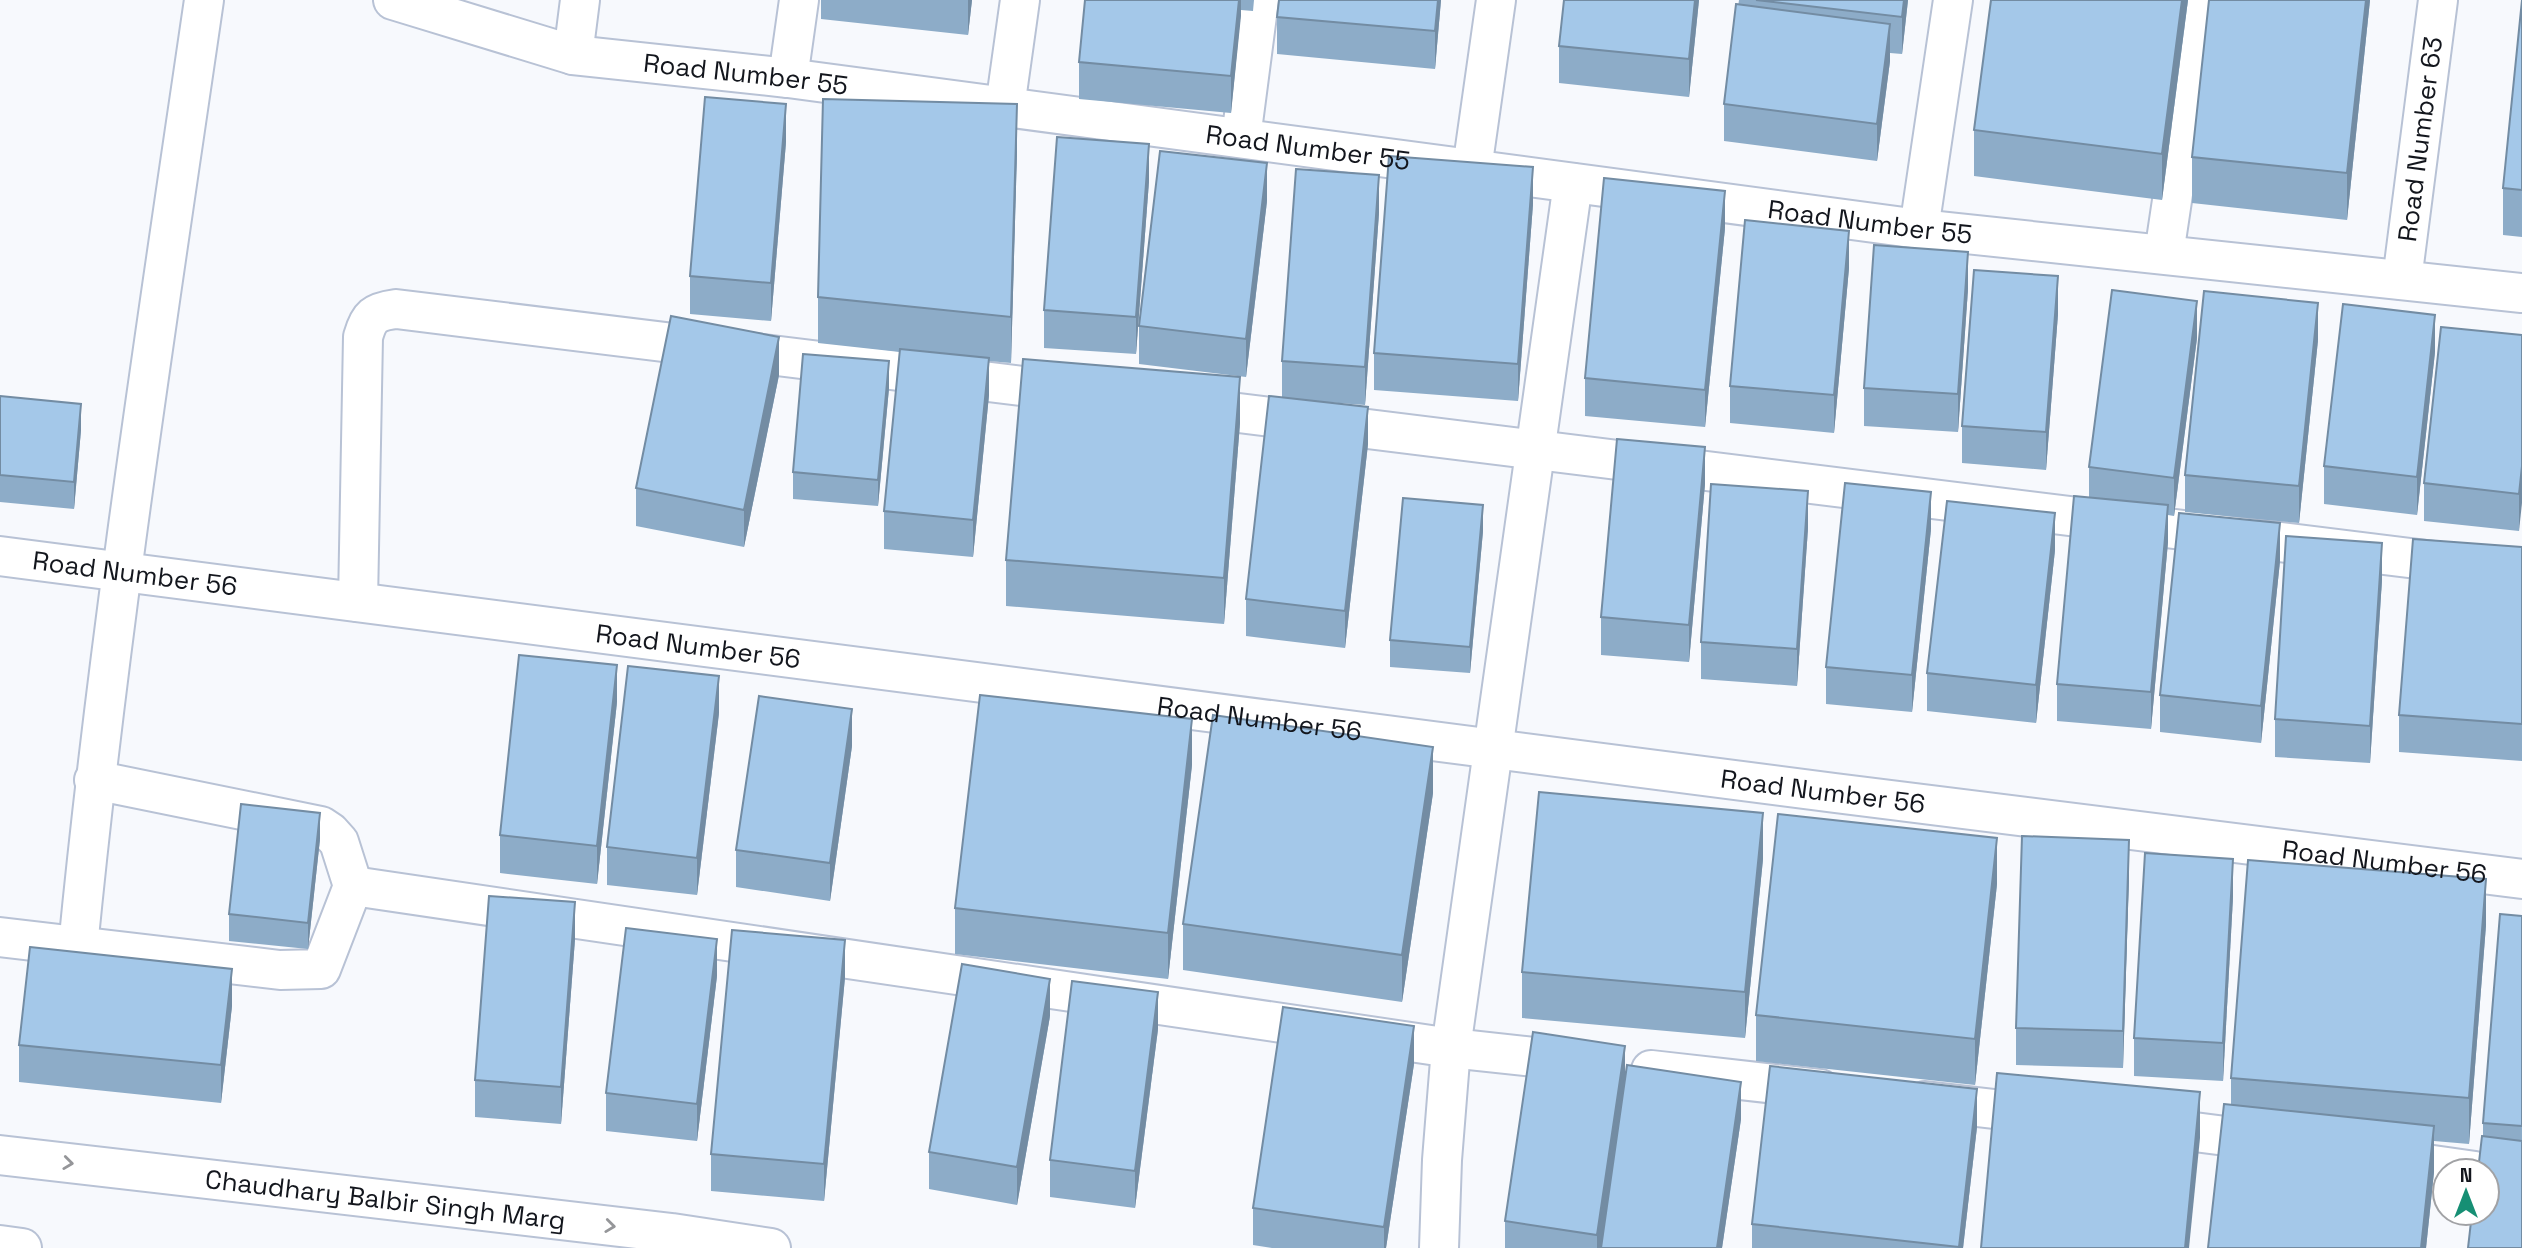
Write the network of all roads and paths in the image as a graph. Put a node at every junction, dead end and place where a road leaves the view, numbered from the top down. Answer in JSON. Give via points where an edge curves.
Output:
{"nodes":[{"id":1,"x":204,"y":0,"type":"edge"},
{"id":2,"x":393,"y":0,"type":"edge"},
{"id":3,"x":580,"y":0,"type":"edge"},
{"id":4,"x":799,"y":0,"type":"edge"},
{"id":5,"x":1020,"y":0,"type":"edge"},
{"id":6,"x":1259,"y":0,"type":"edge"},
{"id":7,"x":1496,"y":0,"type":"edge"},
{"id":8,"x":1954,"y":0,"type":"edge"},
{"id":9,"x":2202,"y":0,"type":"edge"},
{"id":10,"x":2438,"y":0,"type":"edge"},
{"id":11,"x":573,"y":55,"type":"junction"},
{"id":12,"x":788,"y":78,"type":"junction"},
{"id":13,"x":1005,"y":107,"type":"junction"},
{"id":14,"x":1241,"y":138,"type":"junction"},
{"id":15,"x":1472,"y":170,"type":"junction"},
{"id":16,"x":1573,"y":183,"type":"junction"},
{"id":17,"x":1919,"y":229,"type":"junction"},
{"id":18,"x":2164,"y":254,"type":"junction"},
{"id":19,"x":2402,"y":280,"type":"junction"},
{"id":20,"x":2522,"y":293,"type":"edge"},
{"id":21,"x":1104,"y":396,"type":"edge"},
{"id":22,"x":1159,"y":403,"type":"edge"},
{"id":23,"x":1534,"y":449,"type":"junction"},
{"id":24,"x":0,"y":556,"type":"edge"},
{"id":25,"x":121,"y":572,"type":"junction"},
{"id":26,"x":2522,"y":572,"type":"edge"},
{"id":27,"x":358,"y":602,"type":"junction"},
{"id":28,"x":1492,"y":749,"type":"junction"},
{"id":29,"x":94,"y":780,"type":"junction"},
{"id":30,"x":2522,"y":879,"type":"edge"},
{"id":31,"x":353,"y":886,"type":"junction"},
{"id":32,"x":0,"y":937,"type":"edge"},
{"id":33,"x":78,"y":947,"type":"junction"},
{"id":34,"x":1451,"y":1048,"type":"junction"},
{"id":35,"x":1848,"y":1093,"type":"edge"},
{"id":36,"x":1889,"y":1097,"type":"edge"},
{"id":37,"x":2312,"y":1148,"type":"edge"},
{"id":38,"x":2353,"y":1154,"type":"edge"},
{"id":39,"x":0,"y":1155,"type":"edge"},
{"id":40,"x":2431,"y":1165,"type":"edge"},
{"id":41,"x":0,"y":1245,"type":"edge"},
{"id":42,"x":22,"y":1248,"type":"edge"},
{"id":43,"x":771,"y":1248,"type":"edge"},
{"id":44,"x":1439,"y":1248,"type":"edge"}],
"edges":[{"from":1,"to":25,"type":"street"},
{"from":2,"to":11,"type":"street","name":"Road Number 55"},
{"from":3,"to":11,"type":"street"},
{"from":4,"to":12,"type":"street"},
{"from":5,"to":13,"type":"street"},
{"from":6,"to":14,"type":"street"},
{"from":7,"to":15,"type":"street"},
{"from":8,"to":17,"type":"street"},
{"from":9,"to":18,"type":"street"},
{"from":10,"to":19,"type":"street","name":"Road Number 63"},
{"from":11,"to":12,"type":"street","name":"Road Number 55"},
{"from":12,"to":13,"type":"street","name":"Road Number 55"},
{"from":13,"to":14,"type":"street","name":"Road Number 55"},
{"from":14,"to":15,"type":"street","name":"Road Number 55"},
{"from":15,"to":16,"type":"street","name":"Road Number 55"},
{"from":16,"to":17,"type":"street","name":"Road Number 55"},
{"from":16,"to":23,"type":"street"},
{"from":17,"to":18,"type":"street","name":"Road Number 55"},
{"from":18,"to":19,"type":"street","name":"Road Number 55"},
{"from":19,"to":20,"type":"street","name":"Road Number 55"},
{"from":21,"to":27,"type":"street","via":[[410,310],[378,311],[363,337]]},
{"from":22,"to":23,"type":"street"},
{"from":23,"to":26,"type":"street"},
{"from":23,"to":28,"type":"street"},
{"from":24,"to":25,"type":"street","name":"Road Number 56"},
{"from":25,"to":27,"type":"street","name":"Road Number 56"},
{"from":25,"to":29,"type":"street"},
{"from":27,"to":28,"type":"street","name":"Road Number 56"},
{"from":28,"to":30,"type":"street","name":"Road Number 56"},
{"from":28,"to":34,"type":"street"},
{"from":29,"to":31,"type":"street","via":[[321,826],[339,842]]},
{"from":29,"to":33,"type":"street"},
{"from":31,"to":33,"type":"street","via":[[321,969],[280,970]]},
{"from":31,"to":34,"type":"street"},
{"from":32,"to":33,"type":"street"},
{"from":34,"to":35,"type":"street"},
{"from":34,"to":44,"type":"street"},
{"from":36,"to":37,"type":"street"},
{"from":38,"to":40,"type":"street"},
{"from":39,"to":43,"type":"street","name":"Chaudhary Balbir Singh Marg","one_way":true},
{"from":41,"to":42,"type":"street"}]}
